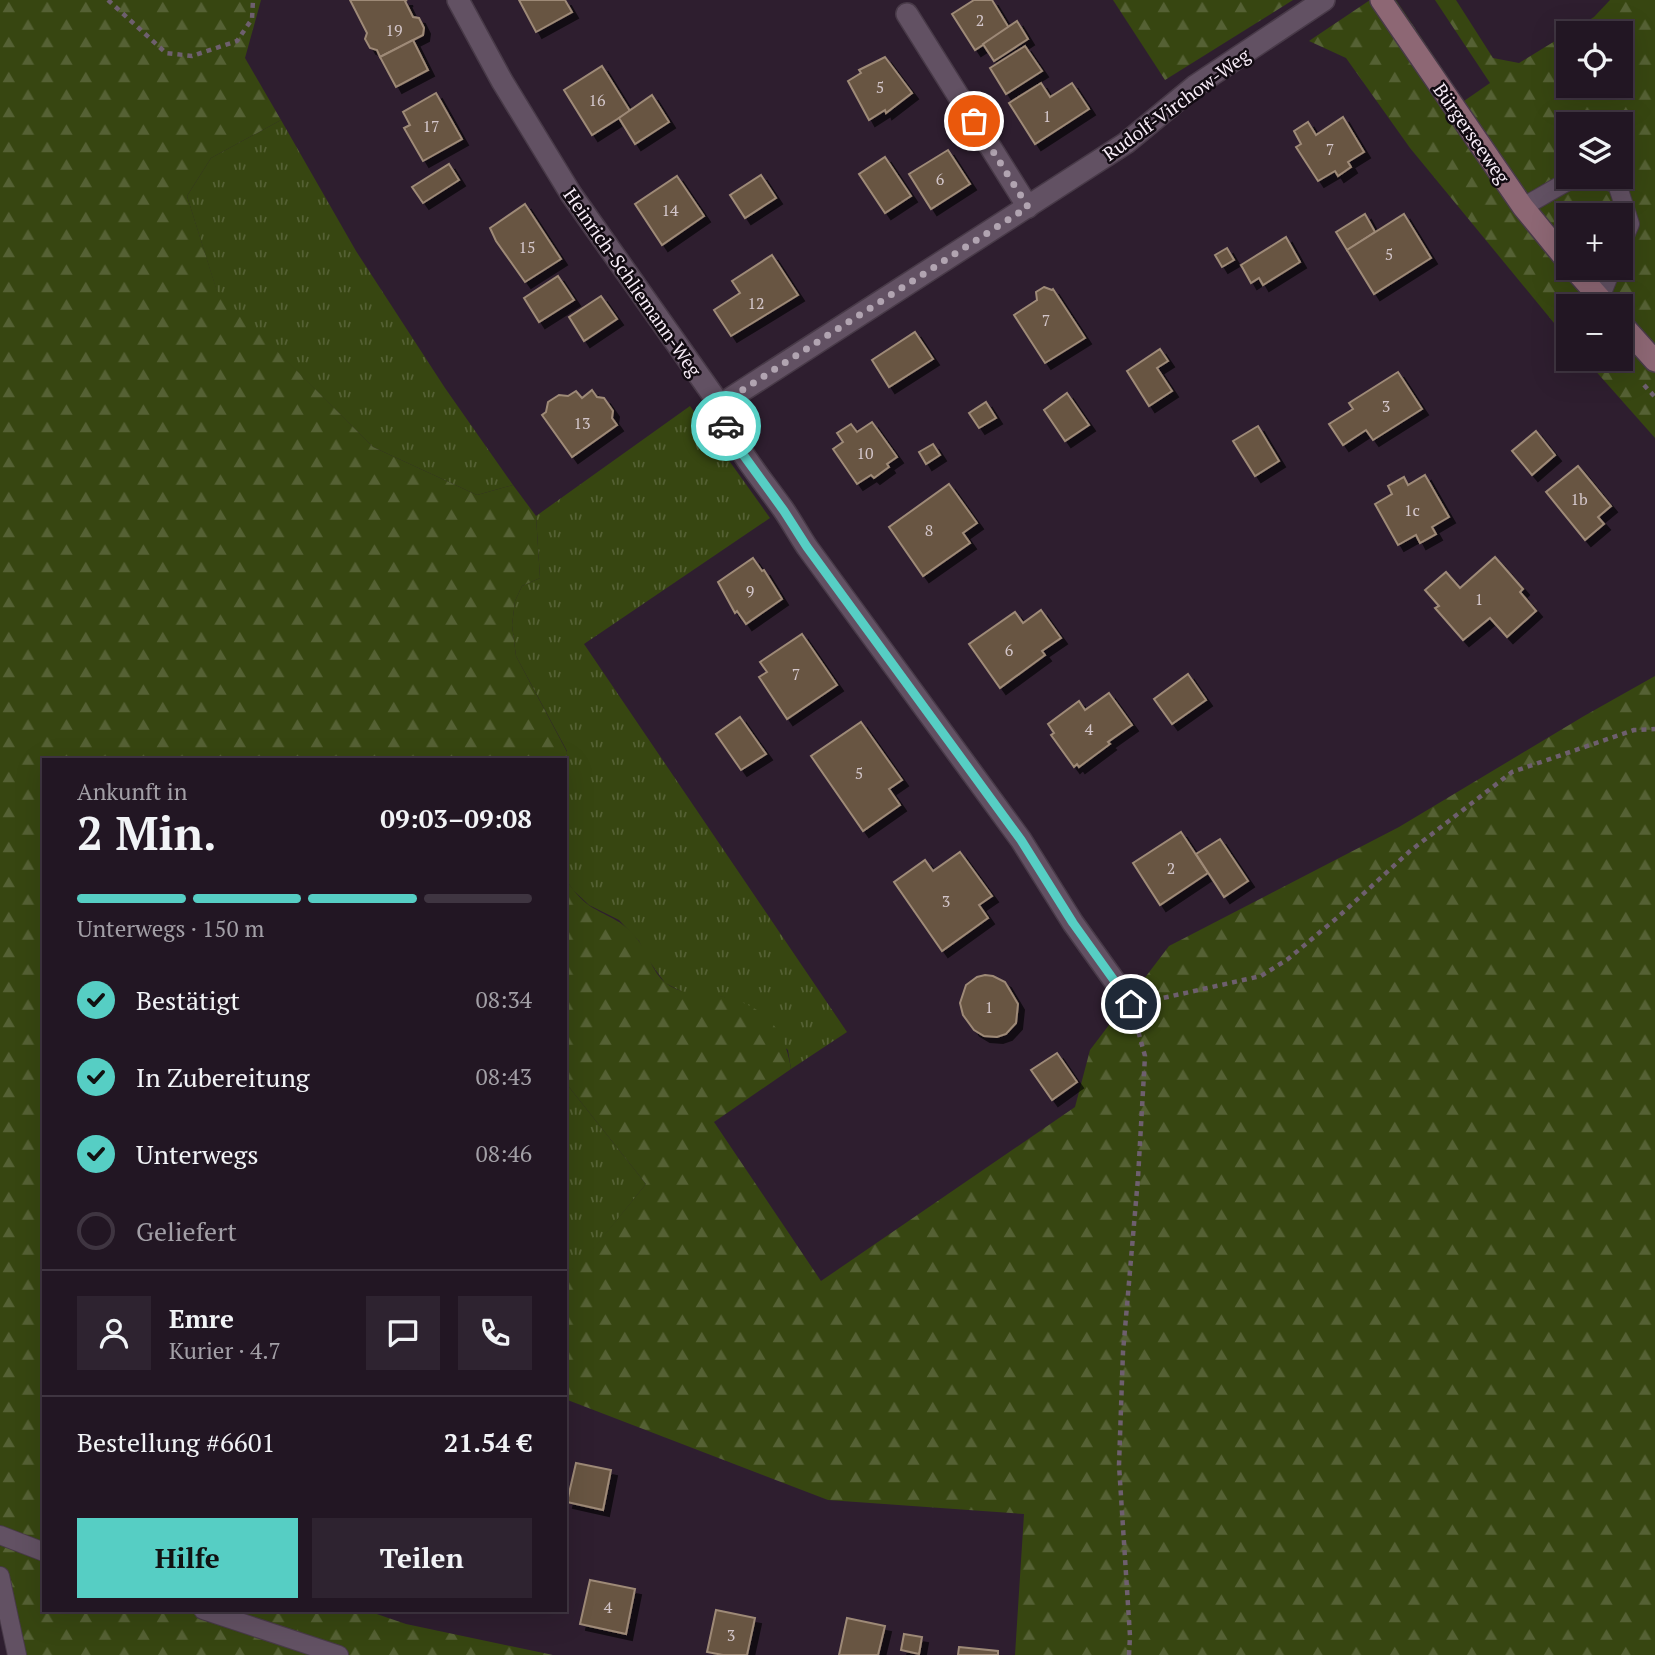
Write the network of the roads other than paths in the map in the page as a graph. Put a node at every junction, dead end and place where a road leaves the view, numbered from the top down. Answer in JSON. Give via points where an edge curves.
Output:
{"nodes":[{"id":1,"x":458,"y":0,"type":"edge"},
{"id":2,"x":1324,"y":0,"type":"edge"},
{"id":3,"x":1381,"y":0,"type":"edge"},
{"id":4,"x":906,"y":14,"type":"dead end"},
{"id":5,"x":1556,"y":188,"type":"edge"},
{"id":6,"x":1028,"y":207,"type":"junction"},
{"id":7,"x":1523,"y":207,"type":"junction"},
{"id":8,"x":1556,"y":247,"type":"edge"},
{"id":9,"x":1584,"y":280,"type":"edge"},
{"id":10,"x":1596,"y":294,"type":"edge"},
{"id":11,"x":1633,"y":336,"type":"edge"},
{"id":12,"x":1655,"y":361,"type":"edge"},
{"id":13,"x":719,"y":405,"type":"junction"},
{"id":14,"x":1131,"y":1004,"type":"road end"},
{"id":15,"x":0,"y":1535,"type":"edge"},
{"id":16,"x":42,"y":1551,"type":"edge"},
{"id":17,"x":0,"y":1576,"type":"edge"},
{"id":18,"x":210,"y":1612,"type":"edge"},
{"id":19,"x":17,"y":1655,"type":"edge"},
{"id":20,"x":339,"y":1655,"type":"edge"}],
"edges":[{"from":1,"to":13,"type":"street","name":"Heinrich-Schliemann-Weg","via":[[571,194]]},
{"from":2,"to":6,"type":"street","name":"Rudolf-Virchow-Weg","via":[[1195,86],[1126,143]]},
{"from":3,"to":7,"type":"street","name":"Bürgerseeweg"},
{"from":4,"to":6,"type":"street"},
{"from":5,"to":7,"type":"lane"},
{"from":6,"to":13,"type":"street","name":"Rudolf-Virchow-Weg"},
{"from":7,"to":8,"type":"street","name":"Bürgerseeweg"},
{"from":9,"to":10,"type":"street"},
{"from":11,"to":12,"type":"street"},
{"from":13,"to":14,"type":"street","name":"Heinrich-Schliemann-Weg","via":[[739,449],[1021,840]]},
{"from":15,"to":16,"type":"lane"},
{"from":17,"to":19,"type":"lane"},
{"from":18,"to":20,"type":"lane"}]}
